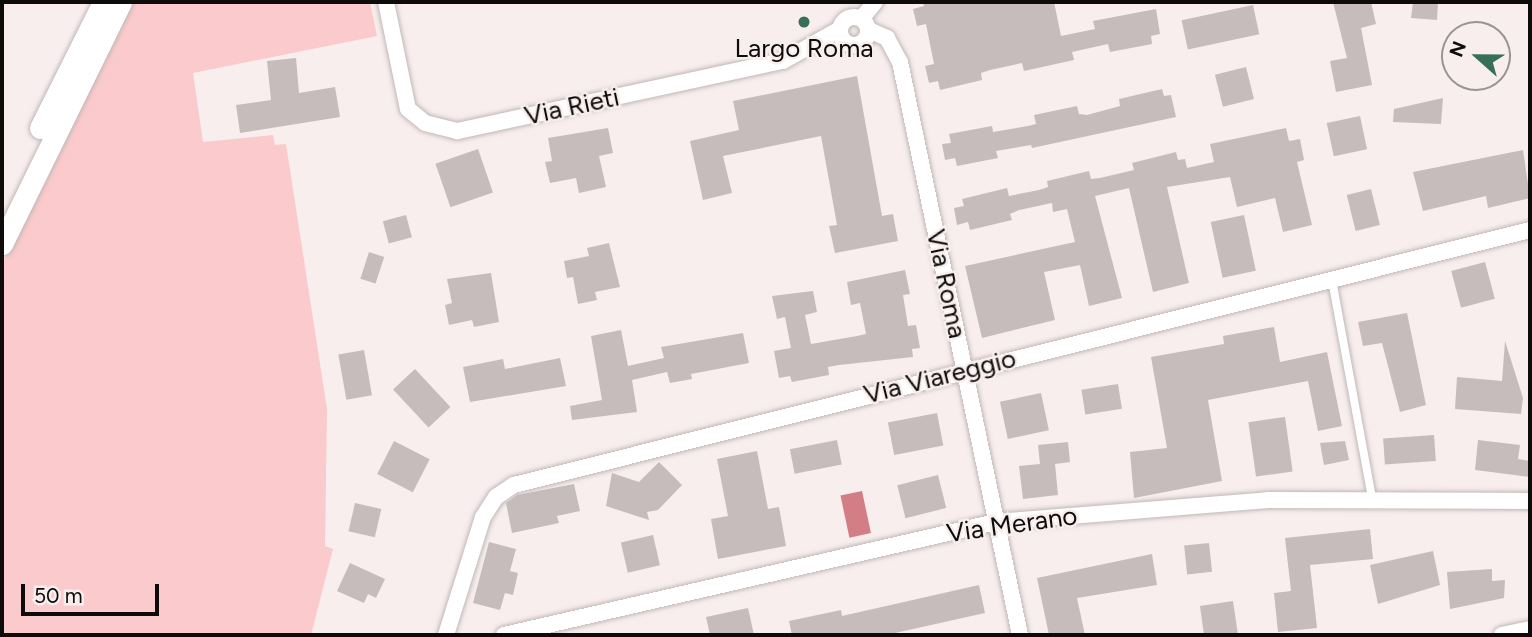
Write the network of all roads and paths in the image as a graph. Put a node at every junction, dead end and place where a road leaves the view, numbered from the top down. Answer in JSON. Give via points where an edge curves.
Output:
{"nodes":[{"id":1,"x":103,"y":2,"type":"edge"},
{"id":2,"x":121,"y":2,"type":"edge"},
{"id":3,"x":386,"y":2,"type":"edge"},
{"id":4,"x":875,"y":2,"type":"edge"},
{"id":5,"x":865,"y":24,"type":"junction"},
{"id":6,"x":840,"y":29,"type":"junction"},
{"id":7,"x":2,"y":209,"type":"edge"},
{"id":8,"x":1530,"y":230,"type":"edge"},
{"id":9,"x":2,"y":244,"type":"edge"},
{"id":10,"x":1332,"y":279,"type":"junction"},
{"id":11,"x":964,"y":370,"type":"junction"},
{"id":12,"x":1373,"y":497,"type":"junction"},
{"id":13,"x":1530,"y":501,"type":"edge"},
{"id":14,"x":996,"y":522,"type":"junction"},
{"id":15,"x":1530,"y":629,"type":"edge"},
{"id":16,"x":446,"y":635,"type":"edge"},
{"id":17,"x":504,"y":635,"type":"edge"},
{"id":18,"x":1020,"y":635,"type":"edge"},
{"id":19,"x":1502,"y":635,"type":"edge"}],
"edges":[{"from":1,"to":7,"type":"street"},
{"from":2,"to":9,"type":"street"},
{"from":3,"to":6,"type":"street","name":"Via Rieti","via":[[408,109],[425,123],[458,131],[783,61]]},
{"from":4,"to":5,"type":"street"},
{"from":5,"to":6,"type":"street","via":[[848,17]]},
{"from":5,"to":6,"type":"street","via":[[863,42],[854,45],[842,38]]},
{"from":5,"to":11,"type":"street","name":"Via Roma","via":[[887,38],[900,62]]},
{"from":8,"to":10,"type":"street","name":"Via Viareggio"},
{"from":10,"to":11,"type":"street","name":"Via Viareggio"},
{"from":10,"to":12,"type":"lane"},
{"from":11,"to":14,"type":"street","name":"Via Roma"},
{"from":11,"to":16,"type":"street","name":"Via Viareggio","via":[[504,490],[483,517]]},
{"from":12,"to":13,"type":"street","name":"Via Merano"},
{"from":12,"to":14,"type":"street","name":"Via Merano","via":[[1268,499]]},
{"from":14,"to":17,"type":"street","name":"Via Merano"},
{"from":14,"to":18,"type":"street","name":"Via Roma"},
{"from":15,"to":19,"type":"street"}]}
